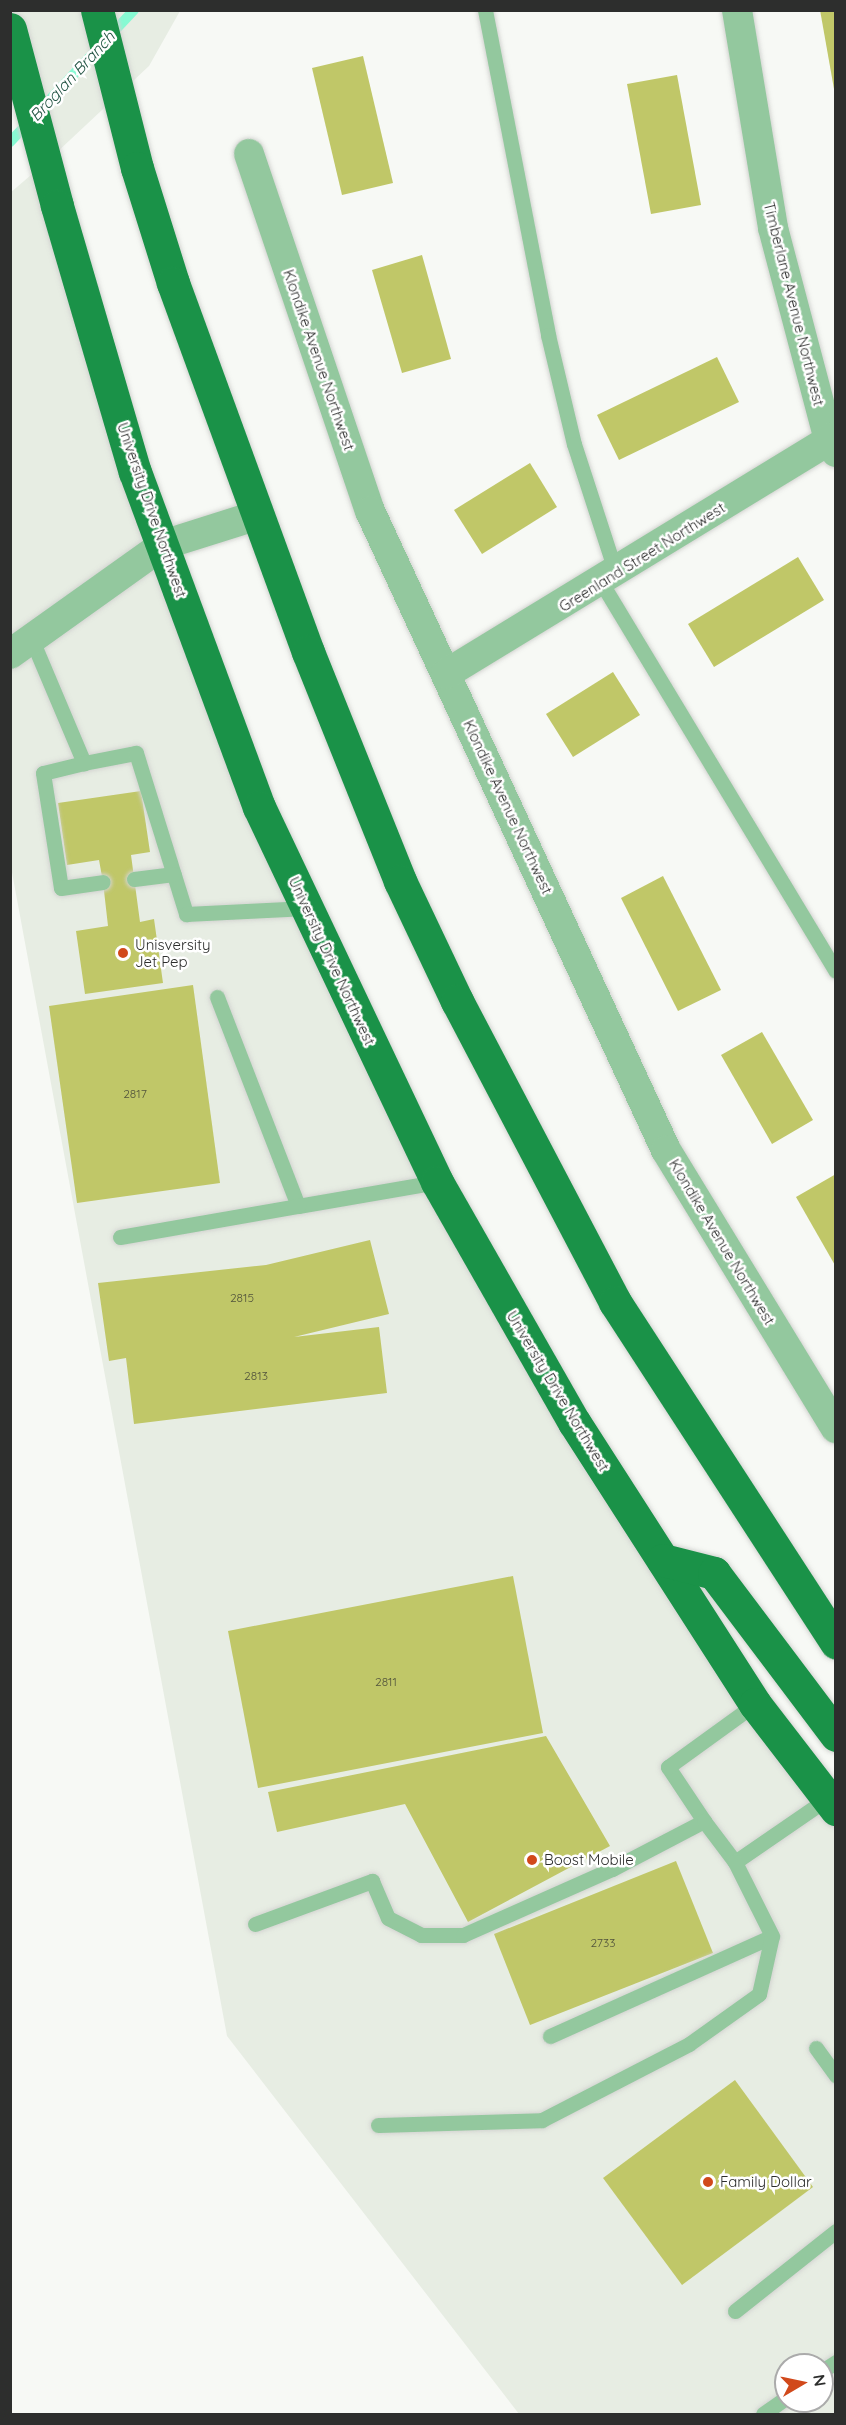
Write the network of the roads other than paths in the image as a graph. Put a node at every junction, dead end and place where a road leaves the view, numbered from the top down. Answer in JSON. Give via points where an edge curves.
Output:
{"nodes":[{"id":1,"x":97,"y":10,"type":"edge"},
{"id":2,"x":485,"y":10,"type":"edge"},
{"id":3,"x":737,"y":10,"type":"edge"},
{"id":4,"x":10,"y":29,"type":"edge"},
{"id":5,"x":249,"y":154,"type":"dead end"},
{"id":6,"x":833,"y":443,"type":"edge"},
{"id":7,"x":258,"y":515,"type":"junction"},
{"id":8,"x":164,"y":545,"type":"junction"},
{"id":9,"x":609,"y":577,"type":"junction"},
{"id":10,"x":22,"y":647,"type":"edge"},
{"id":11,"x":446,"y":674,"type":"junction"},
{"id":12,"x":84,"y":763,"type":"junction"},
{"id":13,"x":174,"y":874,"type":"junction"},
{"id":14,"x":134,"y":879,"type":"dead end"},
{"id":15,"x":103,"y":882,"type":"dead end"},
{"id":16,"x":307,"y":908,"type":"junction"},
{"id":17,"x":836,"y":971,"type":"edge"},
{"id":18,"x":217,"y":997,"type":"dead end"},
{"id":19,"x":437,"y":1182,"type":"junction"},
{"id":20,"x":298,"y":1206,"type":"junction"},
{"id":21,"x":120,"y":1237,"type":"dead end"},
{"id":22,"x":836,"y":1428,"type":"edge"},
{"id":23,"x":663,"y":1560,"type":"junction"},
{"id":24,"x":836,"y":1642,"type":"edge"},
{"id":25,"x":755,"y":1704,"type":"junction"},
{"id":26,"x":836,"y":1735,"type":"edge"},
{"id":27,"x":832,"y":1803,"type":"edge"},
{"id":28,"x":704,"y":1821,"type":"junction"},
{"id":29,"x":735,"y":1862,"type":"junction"},
{"id":30,"x":255,"y":1924,"type":"dead end"},
{"id":31,"x":772,"y":1936,"type":"junction"},
{"id":32,"x":550,"y":2036,"type":"dead end"},
{"id":33,"x":816,"y":2048,"type":"dead end"},
{"id":34,"x":836,"y":2076,"type":"edge"},
{"id":35,"x":378,"y":2125,"type":"dead end"},
{"id":36,"x":836,"y":2231,"type":"edge"},
{"id":37,"x":735,"y":2311,"type":"dead end"}],
"edges":[{"from":1,"to":7,"type":"highway","via":[[137,168],[173,283]]},
{"from":2,"to":9,"type":"lane","via":[[556,368]]},
{"from":3,"to":6,"type":"street","name":"Timberlane Avenue Northwest","via":[[773,228]]},
{"from":4,"to":8,"type":"highway","name":"University Drive Northwest","via":[[135,472]]},
{"from":5,"to":11,"type":"street","name":"Klondike Avenue Northwest","via":[[370,511]]},
{"from":6,"to":9,"type":"street","name":"Greenland Street Northwest"},
{"from":7,"to":8,"type":"street"},
{"from":7,"to":24,"type":"highway","via":[[366,799],[457,1001],[615,1302]]},
{"from":8,"to":10,"type":"street"},
{"from":8,"to":16,"type":"highway","name":"University Drive Northwest","via":[[259,807]]},
{"from":9,"to":11,"type":"street","name":"Greenland Street Northwest"},
{"from":9,"to":17,"type":"lane"},
{"from":10,"to":12,"type":"lane"},
{"from":11,"to":22,"type":"street","name":"Klondike Avenue Northwest","via":[[666,1150]]},
{"from":12,"to":13,"type":"lane","via":[[136,753]]},
{"from":12,"to":15,"type":"lane","via":[[43,773],[61,888]]},
{"from":13,"to":14,"type":"lane"},
{"from":13,"to":16,"type":"lane","via":[[186,914]]},
{"from":16,"to":19,"type":"highway","name":"University Drive Northwest"},
{"from":18,"to":20,"type":"lane"},
{"from":19,"to":20,"type":"lane"},
{"from":19,"to":23,"type":"highway","name":"University Drive Northwest","via":[[574,1422]]},
{"from":20,"to":21,"type":"lane"},
{"from":23,"to":25,"type":"highway","name":"University Drive Northwest"},
{"from":23,"to":26,"type":"highway","via":[[714,1573]]},
{"from":25,"to":27,"type":"highway","name":"University Drive Northwest"},
{"from":25,"to":28,"type":"lane","via":[[668,1767]]},
{"from":27,"to":29,"type":"lane"},
{"from":28,"to":29,"type":"lane"},
{"from":28,"to":30,"type":"lane","via":[[612,1869],[462,1935],[421,1935],[388,1918],[372,1881]]},
{"from":29,"to":31,"type":"lane"},
{"from":31,"to":32,"type":"lane"},
{"from":31,"to":35,"type":"lane","via":[[759,1994],[689,2044],[542,2120]]},
{"from":33,"to":34,"type":"lane"},
{"from":36,"to":37,"type":"lane"}]}
